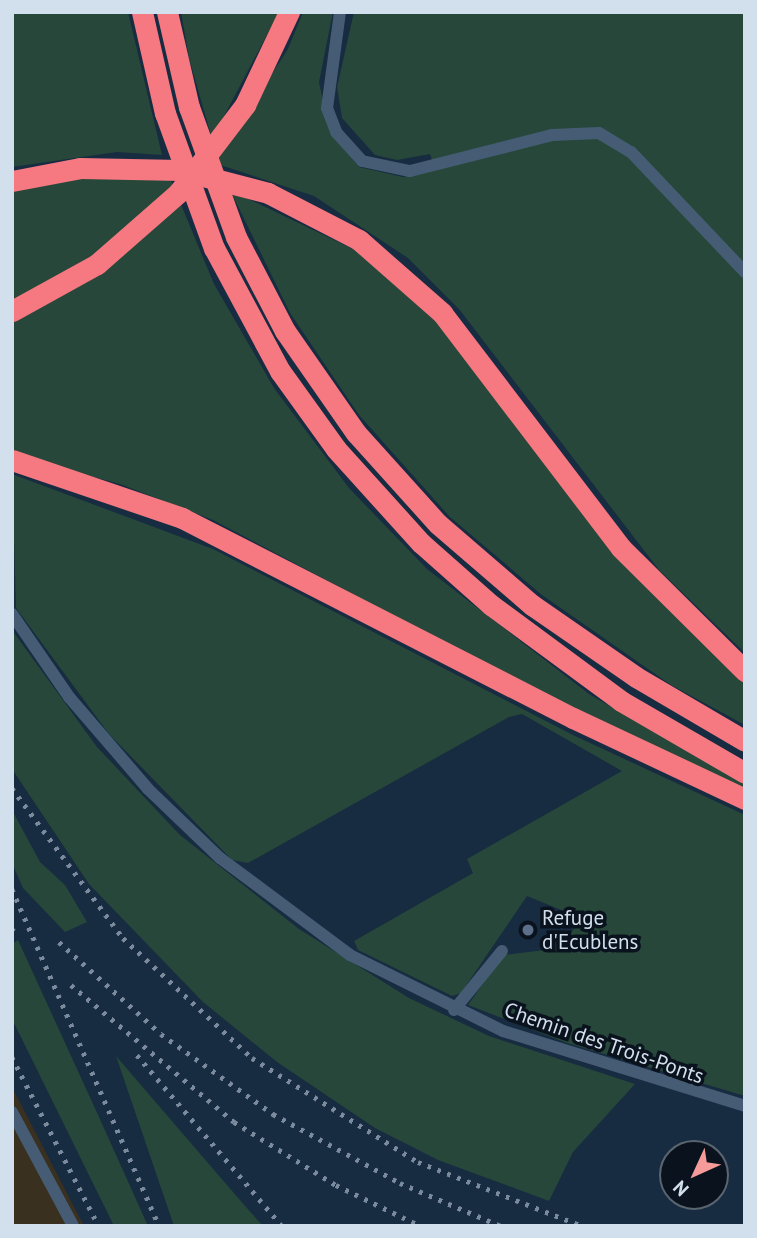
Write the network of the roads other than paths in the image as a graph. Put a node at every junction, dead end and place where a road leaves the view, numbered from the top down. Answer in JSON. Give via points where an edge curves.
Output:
{"nodes":[{"id":1,"x":142,"y":12,"type":"edge"},
{"id":2,"x":167,"y":12,"type":"edge"},
{"id":3,"x":289,"y":12,"type":"edge"},
{"id":4,"x":340,"y":12,"type":"edge"},
{"id":5,"x":12,"y":181,"type":"edge"},
{"id":6,"x":745,"y":272,"type":"edge"},
{"id":7,"x":12,"y":311,"type":"edge"},
{"id":8,"x":12,"y":460,"type":"edge"},
{"id":9,"x":12,"y":614,"type":"edge"},
{"id":10,"x":745,"y":671,"type":"edge"},
{"id":11,"x":745,"y":740,"type":"edge"},
{"id":12,"x":745,"y":773,"type":"edge"},
{"id":13,"x":745,"y":799,"type":"edge"},
{"id":14,"x":502,"y":951,"type":"dead end"},
{"id":15,"x":454,"y":1010,"type":"junction"},
{"id":16,"x":745,"y":1106,"type":"edge"},
{"id":17,"x":12,"y":1112,"type":"edge"},
{"id":18,"x":73,"y":1226,"type":"edge"}],
"edges":[{"from":1,"to":12,"type":"highway","via":[[164,113],[214,248],[275,362],[336,449],[421,543],[491,605],[621,701]]},
{"from":2,"to":11,"type":"highway","via":[[189,107],[236,237],[285,331],[356,433],[438,524],[524,599],[636,677]]},
{"from":3,"to":7,"type":"highway","via":[[258,83],[202,165],[151,220],[97,264]]},
{"from":4,"to":6,"type":"street","via":[[327,108],[336,132],[362,161],[410,171],[544,137],[599,133],[631,152]]},
{"from":5,"to":10,"type":"highway","via":[[134,166],[210,176],[268,193],[359,240],[425,296],[621,548]]},
{"from":8,"to":13,"type":"highway","via":[[182,518],[584,724]]},
{"from":9,"to":15,"type":"street","name":"Chemin des Trois-Ponts","via":[[104,740],[220,858],[350,955]]},
{"from":14,"to":15,"type":"street"},
{"from":15,"to":16,"type":"street","name":"Chemin des Trois-Ponts","via":[[567,1052]]},
{"from":17,"to":18,"type":"street"}]}
